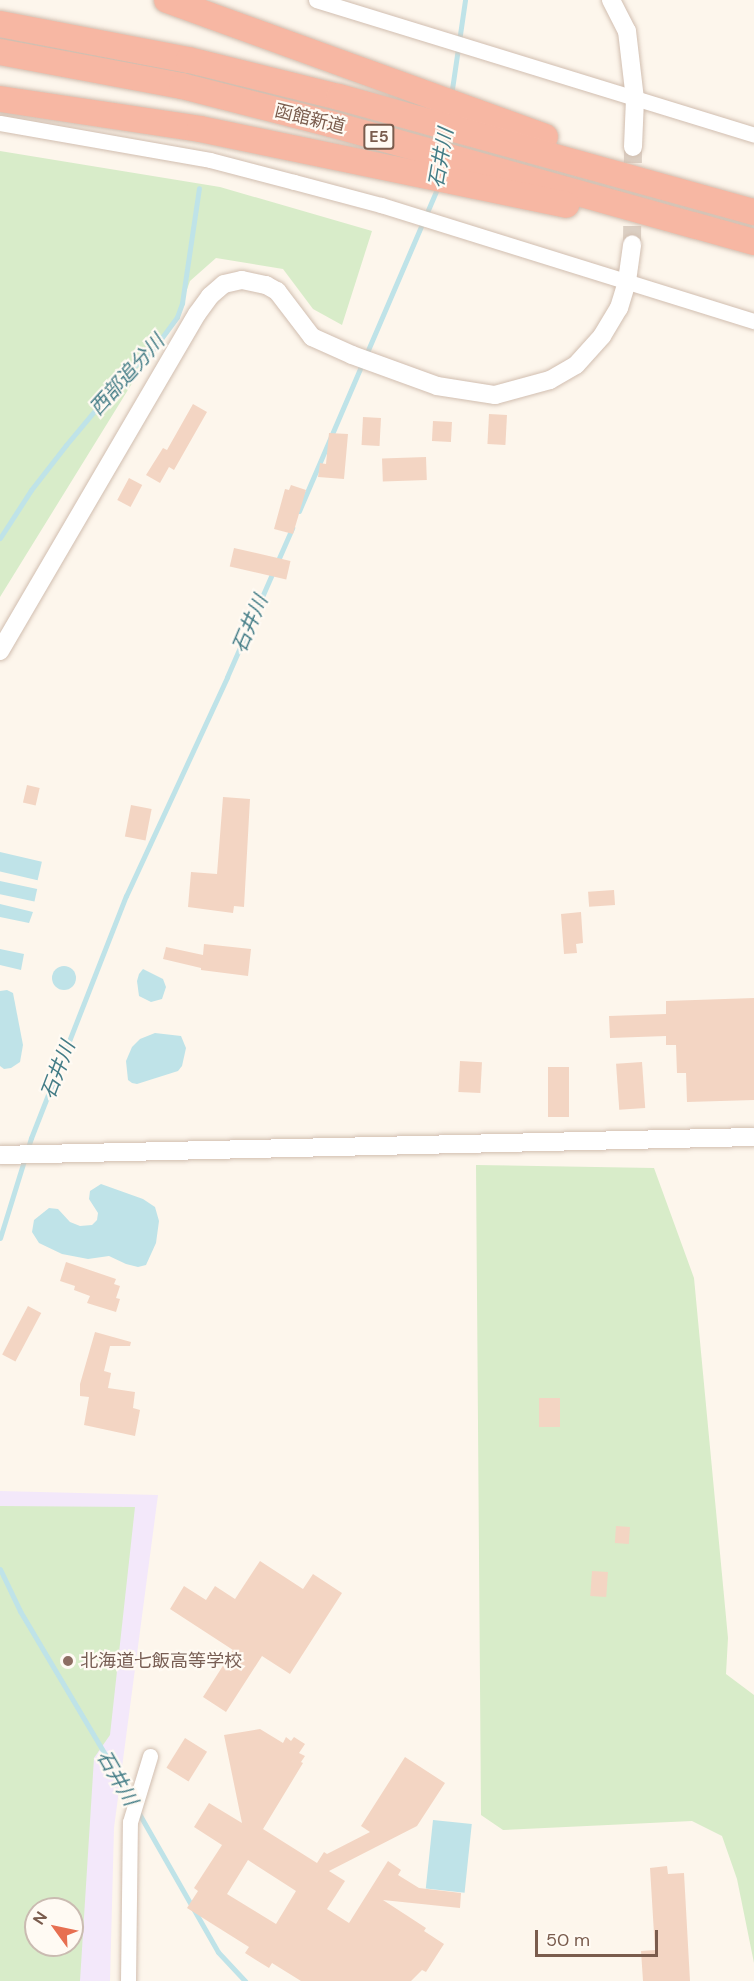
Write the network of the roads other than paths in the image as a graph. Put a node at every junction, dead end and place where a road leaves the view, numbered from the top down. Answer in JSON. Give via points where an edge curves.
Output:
{"nodes":[{"id":1,"x":167,"y":0,"type":"edge"},
{"id":2,"x":316,"y":0,"type":"edge"},
{"id":3,"x":610,"y":0,"type":"edge"},
{"id":4,"x":0,"y":24,"type":"edge"},
{"id":5,"x":0,"y":52,"type":"edge"},
{"id":6,"x":0,"y":99,"type":"edge"},
{"id":7,"x":635,"y":99,"type":"junction"},
{"id":8,"x":0,"y":123,"type":"edge"},
{"id":9,"x":754,"y":135,"type":"edge"},
{"id":10,"x":633,"y":147,"type":"tunnel mouth"},
{"id":11,"x":718,"y":202,"type":"junction"},
{"id":12,"x":754,"y":212,"type":"edge"},
{"id":13,"x":754,"y":242,"type":"edge"},
{"id":14,"x":632,"y":244,"type":"tunnel mouth"},
{"id":15,"x":754,"y":246,"type":"edge"},
{"id":16,"x":627,"y":281,"type":"junction"},
{"id":17,"x":754,"y":321,"type":"edge"},
{"id":18,"x":0,"y":651,"type":"edge"},
{"id":19,"x":754,"y":1137,"type":"edge"},
{"id":20,"x":0,"y":1155,"type":"edge"},
{"id":21,"x":150,"y":1756,"type":"dead end"},
{"id":22,"x":128,"y":1981,"type":"edge"}],
"edges":[{"from":1,"to":11,"type":"highway"},
{"from":2,"to":7,"type":"street"},
{"from":3,"to":7,"type":"street","via":[[627,31]]},
{"from":4,"to":11,"type":"highway","name":"函館新道","number":"E5","via":[[189,60],[339,97]]},
{"from":5,"to":13,"type":"highway","name":"函館新道","number":"E5","via":[[182,86]]},
{"from":6,"to":15,"type":"highway","via":[[211,132]]},
{"from":7,"to":9,"type":"street"},
{"from":7,"to":10,"type":"street"},
{"from":8,"to":16,"type":"street","via":[[210,160],[381,205]]},
{"from":11,"to":12,"type":"highway","name":"函館新道","number":"E5"},
{"from":14,"to":16,"type":"street"},
{"from":16,"to":17,"type":"street"},
{"from":16,"to":18,"type":"street","via":[[602,336],[576,365],[550,380],[495,395],[437,386],[352,355],[312,337],[277,291],[242,280],[224,284],[197,314]]},
{"from":19,"to":20,"type":"street"},
{"from":21,"to":22,"type":"street","via":[[130,1822]]}]}
